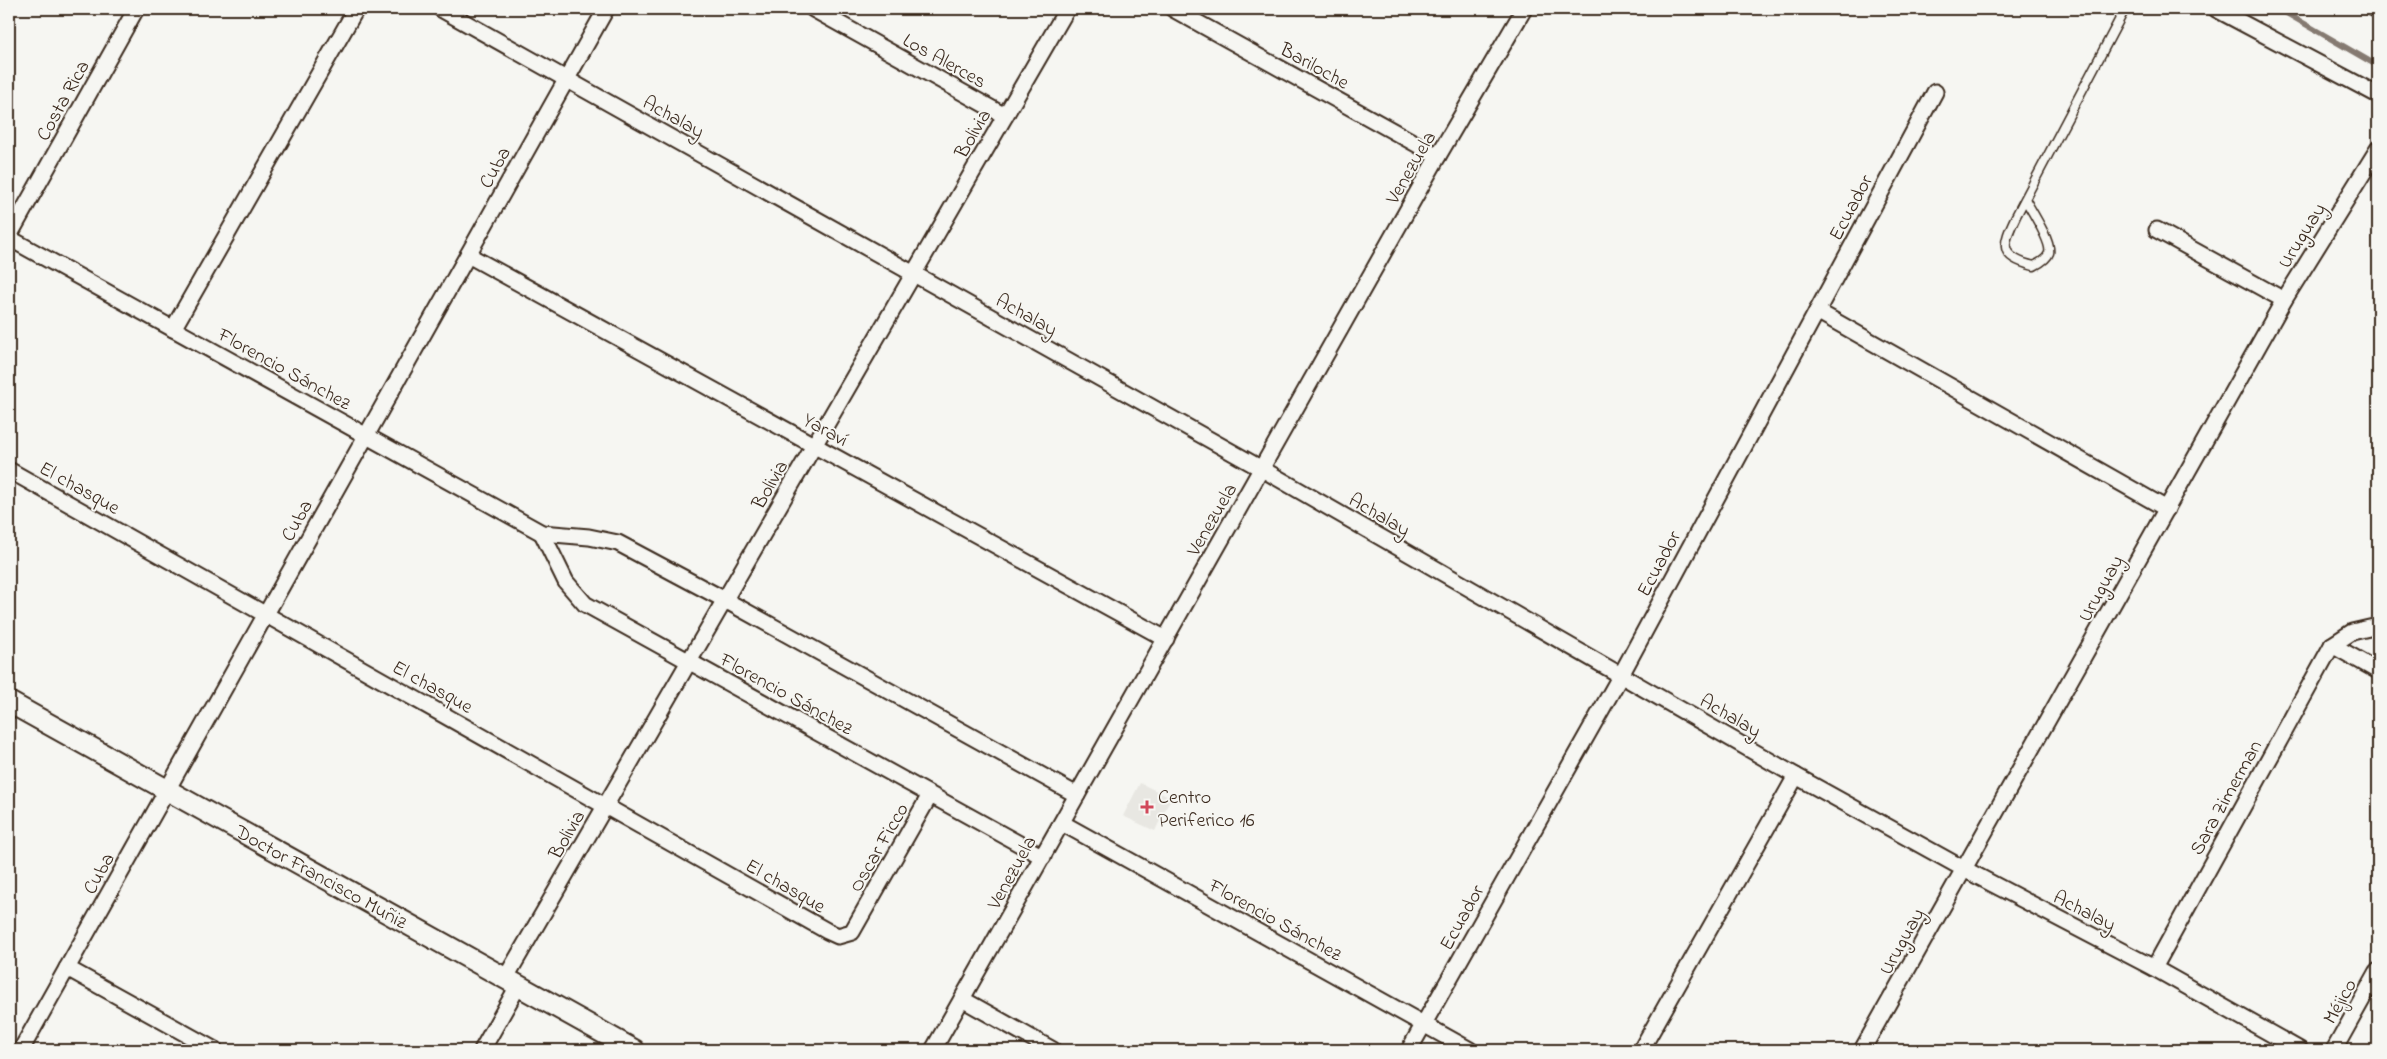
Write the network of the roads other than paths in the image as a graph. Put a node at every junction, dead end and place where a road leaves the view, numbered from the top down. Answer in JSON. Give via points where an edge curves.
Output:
{"nodes":[{"id":1,"x":136,"y":9,"type":"edge"},
{"id":2,"x":356,"y":9,"type":"edge"},
{"id":3,"x":442,"y":9,"type":"edge"},
{"id":4,"x":606,"y":9,"type":"edge"},
{"id":5,"x":814,"y":9,"type":"edge"},
{"id":6,"x":1067,"y":9,"type":"edge"},
{"id":7,"x":1173,"y":9,"type":"edge"},
{"id":8,"x":1524,"y":9,"type":"edge"},
{"id":9,"x":2125,"y":9,"type":"edge"},
{"id":10,"x":2216,"y":9,"type":"edge"},
{"id":11,"x":567,"y":78,"type":"junction"},
{"id":12,"x":1935,"y":92,"type":"dead end"},
{"id":13,"x":2378,"y":95,"type":"edge"},
{"id":14,"x":1005,"y":116,"type":"junction"},
{"id":15,"x":2378,"y":149,"type":"edge"},
{"id":16,"x":1438,"y":156,"type":"junction"},
{"id":17,"x":2025,"y":199,"type":"junction"},
{"id":18,"x":2157,"y":230,"type":"dead end"},
{"id":19,"x":9,"y":237,"type":"edge"},
{"id":20,"x":468,"y":255,"type":"junction"},
{"id":21,"x":914,"y":273,"type":"junction"},
{"id":22,"x":2284,"y":300,"type":"junction"},
{"id":23,"x":1816,"y":311,"type":"junction"},
{"id":24,"x":173,"y":329,"type":"junction"},
{"id":25,"x":366,"y":435,"type":"junction"},
{"id":26,"x":814,"y":445,"type":"junction"},
{"id":27,"x":1262,"y":469,"type":"junction"},
{"id":28,"x":9,"y":470,"type":"edge"},
{"id":29,"x":2167,"y":509,"type":"junction"},
{"id":30,"x":542,"y":533,"type":"junction"},
{"id":31,"x":725,"y":600,"type":"junction"},
{"id":32,"x":266,"y":615,"type":"junction"},
{"id":33,"x":2378,"y":626,"type":"edge"},
{"id":34,"x":1166,"y":639,"type":"junction"},
{"id":35,"x":2332,"y":645,"type":"junction"},
{"id":36,"x":689,"y":662,"type":"junction"},
{"id":37,"x":2378,"y":671,"type":"edge"},
{"id":38,"x":1621,"y":675,"type":"junction"},
{"id":39,"x":9,"y":702,"type":"edge"},
{"id":40,"x":1796,"y":776,"type":"junction"},
{"id":41,"x":168,"y":789,"type":"junction"},
{"id":42,"x":930,"y":795,"type":"junction"},
{"id":43,"x":1077,"y":795,"type":"junction"},
{"id":44,"x":606,"y":806,"type":"junction"},
{"id":45,"x":1062,"y":823,"type":"junction"},
{"id":46,"x":1043,"y":857,"type":"junction"},
{"id":47,"x":1964,"y":869,"type":"junction"},
{"id":48,"x":838,"y":936,"type":"joint"},
{"id":49,"x":67,"y":968,"type":"junction"},
{"id":50,"x":2154,"y":968,"type":"junction"},
{"id":51,"x":2378,"y":971,"type":"edge"},
{"id":52,"x":512,"y":982,"type":"junction"},
{"id":53,"x":962,"y":999,"type":"junction"},
{"id":54,"x":1424,"y":1025,"type":"junction"},
{"id":55,"x":21,"y":1050,"type":"edge"},
{"id":56,"x":214,"y":1050,"type":"edge"},
{"id":57,"x":482,"y":1050,"type":"edge"},
{"id":58,"x":634,"y":1050,"type":"edge"},
{"id":59,"x":933,"y":1050,"type":"edge"},
{"id":60,"x":1053,"y":1050,"type":"edge"},
{"id":61,"x":1409,"y":1050,"type":"edge"},
{"id":62,"x":1470,"y":1050,"type":"edge"},
{"id":63,"x":1641,"y":1050,"type":"edge"},
{"id":64,"x":1862,"y":1050,"type":"edge"},
{"id":65,"x":2300,"y":1050,"type":"edge"},
{"id":66,"x":2334,"y":1050,"type":"edge"}],
"edges":[{"from":1,"to":19,"type":"street","name":"Costa Rica"},
{"from":2,"to":24,"type":"street"},
{"from":3,"to":11,"type":"street","name":"Achalay"},
{"from":4,"to":11,"type":"street","name":"Cuba"},
{"from":5,"to":14,"type":"street","name":"Los Alerces"},
{"from":6,"to":14,"type":"street","name":"Bolivia"},
{"from":7,"to":16,"type":"street","name":"Bariloche"},
{"from":8,"to":16,"type":"street","name":"Venezuela"},
{"from":9,"to":17,"type":"lane"},
{"from":10,"to":13,"type":"street"},
{"from":11,"to":20,"type":"street","name":"Cuba"},
{"from":11,"to":21,"type":"street","name":"Achalay"},
{"from":12,"to":23,"type":"street","name":"Ecuador"},
{"from":14,"to":21,"type":"street","name":"Bolivia"},
{"from":15,"to":22,"type":"street","name":"Uruguay"},
{"from":16,"to":27,"type":"street","name":"Venezuela"},
{"from":17,"to":17,"type":"lane","via":[[2005,239],[2008,254],[2016,261],[2034,266],[2049,254],[2049,245]]},
{"from":18,"to":22,"type":"street"},
{"from":19,"to":24,"type":"street","name":"Florencio Sánchez"},
{"from":20,"to":25,"type":"street","name":"Cuba"},
{"from":20,"to":26,"type":"street","name":"Yaraví"},
{"from":21,"to":26,"type":"street","name":"Bolivia"},
{"from":21,"to":27,"type":"street","name":"Achalay"},
{"from":22,"to":29,"type":"street","name":"Uruguay"},
{"from":23,"to":29,"type":"street"},
{"from":23,"to":38,"type":"street","name":"Ecuador"},
{"from":24,"to":25,"type":"street","name":"Florencio Sánchez"},
{"from":25,"to":30,"type":"street","name":"Florencio Sánchez"},
{"from":25,"to":32,"type":"street","name":"Cuba"},
{"from":26,"to":31,"type":"street","name":"Bolivia"},
{"from":26,"to":34,"type":"street","name":"Yaraví"},
{"from":27,"to":34,"type":"street","name":"Venezuela"},
{"from":27,"to":38,"type":"street","name":"Achalay"},
{"from":28,"to":32,"type":"street","name":"El chasque"},
{"from":29,"to":47,"type":"street","name":"Uruguay"},
{"from":30,"to":31,"type":"street","name":"Florencio Sánchez","via":[[589,537],[618,544]]},
{"from":30,"to":36,"type":"street","name":"Florencio Sánchez","via":[[566,582],[585,604]]},
{"from":31,"to":36,"type":"street","name":"Bolivia"},
{"from":31,"to":43,"type":"street","name":"Florencio Sánchez"},
{"from":32,"to":41,"type":"street","name":"Cuba"},
{"from":32,"to":44,"type":"street","name":"El chasque"},
{"from":33,"to":35,"type":"street","via":[[2352,632]]},
{"from":34,"to":43,"type":"street","name":"Venezuela"},
{"from":35,"to":37,"type":"street"},
{"from":35,"to":50,"type":"street","name":"Sara Zimerman"},
{"from":36,"to":42,"type":"street","name":"Florencio Sánchez"},
{"from":36,"to":44,"type":"street","name":"Bolivia"},
{"from":38,"to":40,"type":"street","name":"Achalay"},
{"from":38,"to":54,"type":"street","name":"Ecuador"},
{"from":39,"to":41,"type":"main road","name":"Doctor Francisco Muñiz"},
{"from":40,"to":47,"type":"street","name":"Achalay"},
{"from":40,"to":63,"type":"street"},
{"from":41,"to":49,"type":"street","name":"Cuba"},
{"from":41,"to":52,"type":"main road","name":"Doctor Francisco Muñiz"},
{"from":42,"to":46,"type":"street","name":"Florencio Sánchez"},
{"from":42,"to":48,"type":"street","name":"Oscar Ficco","via":[[852,932]]},
{"from":43,"to":45,"type":"street","name":"Venezuela"},
{"from":44,"to":48,"type":"street","name":"El chasque"},
{"from":44,"to":52,"type":"street","name":"Bolivia"},
{"from":45,"to":46,"type":"street","name":"Venezuela"},
{"from":45,"to":54,"type":"street","name":"Florencio Sánchez"},
{"from":46,"to":53,"type":"street","name":"Venezuela"},
{"from":47,"to":50,"type":"street","name":"Achalay"},
{"from":47,"to":64,"type":"street","name":"Uruguay"},
{"from":49,"to":55,"type":"street","name":"Cuba"},
{"from":49,"to":56,"type":"street"},
{"from":50,"to":65,"type":"street","name":"Achalay"},
{"from":51,"to":66,"type":"street","name":"Méjico"},
{"from":52,"to":57,"type":"street","name":"Bolivia"},
{"from":52,"to":58,"type":"main road","name":"Doctor Francisco Muñiz"},
{"from":53,"to":59,"type":"street","name":"Venezuela"},
{"from":53,"to":60,"type":"street"},
{"from":54,"to":61,"type":"street","name":"Ecuador"},
{"from":54,"to":62,"type":"street","name":"Florencio Sánchez"}]}
